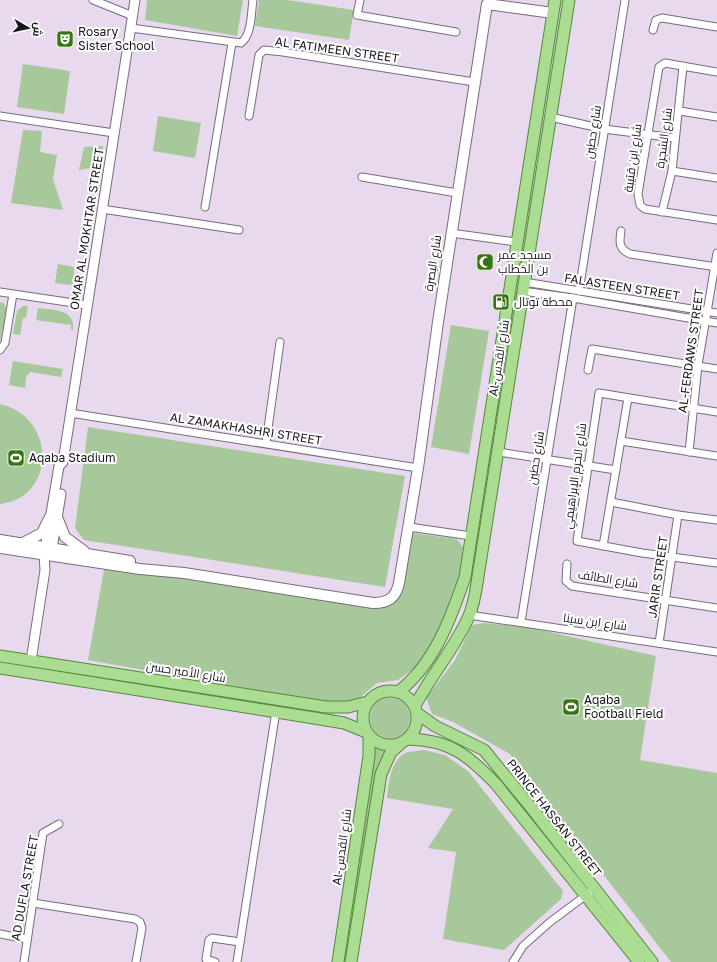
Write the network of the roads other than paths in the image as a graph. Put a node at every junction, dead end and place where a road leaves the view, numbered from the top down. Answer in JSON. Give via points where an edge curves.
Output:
{"nodes":[{"id":1,"x":92,"y":0,"type":"edge"},
{"id":2,"x":135,"y":0,"type":"edge"},
{"id":3,"x":253,"y":0,"type":"edge"},
{"id":4,"x":360,"y":0,"type":"edge"},
{"id":5,"x":556,"y":0,"type":"edge"},
{"id":6,"x":569,"y":0,"type":"edge"},
{"id":7,"x":625,"y":0,"type":"edge"},
{"id":8,"x":487,"y":2,"type":"edge"},
{"id":9,"x":554,"y":13,"type":"junction"},
{"id":10,"x":133,"y":16,"type":"junction"},
{"id":11,"x":717,"y":27,"type":"edge"},
{"id":12,"x":131,"y":28,"type":"junction"},
{"id":13,"x":653,"y":30,"type":"dead end"},
{"id":14,"x":456,"y":32,"type":"dead end"},
{"id":15,"x":232,"y":43,"type":"junction"},
{"id":16,"x":684,"y":66,"type":"junction"},
{"id":17,"x":717,"y":72,"type":"edge"},
{"id":18,"x":474,"y":82,"type":"junction"},
{"id":19,"x":680,"y":111,"type":"junction"},
{"id":20,"x":0,"y":116,"type":"edge"},
{"id":21,"x":249,"y":116,"type":"dead end"},
{"id":22,"x":717,"y":117,"type":"edge"},
{"id":23,"x":550,"y":118,"type":"junction"},
{"id":24,"x":604,"y":129,"type":"junction"},
{"id":25,"x":114,"y":133,"type":"junction"},
{"id":26,"x":648,"y":134,"type":"junction"},
{"id":27,"x":675,"y":138,"type":"junction"},
{"id":28,"x":672,"y":171,"type":"junction"},
{"id":29,"x":362,"y":177,"type":"dead end"},
{"id":30,"x":717,"y":178,"type":"edge"},
{"id":31,"x":525,"y":186,"type":"junction"},
{"id":32,"x":538,"y":191,"type":"junction"},
{"id":33,"x":457,"y":193,"type":"junction"},
{"id":34,"x":522,"y":205,"type":"junction"},
{"id":35,"x":205,"y":207,"type":"dead end"},
{"id":36,"x":536,"y":208,"type":"junction"},
{"id":37,"x":102,"y":209,"type":"junction"},
{"id":38,"x":662,"y":212,"type":"junction"},
{"id":39,"x":717,"y":220,"type":"edge"},
{"id":40,"x":239,"y":230,"type":"dead end"},
{"id":41,"x":620,"y":231,"type":"dead end"},
{"id":42,"x":451,"y":233,"type":"junction"},
{"id":43,"x":516,"y":242,"type":"junction"},
{"id":44,"x":717,"y":253,"type":"edge"},
{"id":45,"x":716,"y":266,"type":"edge"},
{"id":46,"x":523,"y":286,"type":"junction"},
{"id":47,"x":579,"y":291,"type":"junction"},
{"id":48,"x":0,"y":292,"type":"edge"},
{"id":49,"x":14,"y":294,"type":"junction"},
{"id":50,"x":573,"y":298,"type":"junction"},
{"id":51,"x":87,"y":305,"type":"junction"},
{"id":52,"x":707,"y":311,"type":"junction"},
{"id":53,"x":717,"y":313,"type":"edge"},
{"id":54,"x":706,"y":322,"type":"junction"},
{"id":55,"x":717,"y":323,"type":"edge"},
{"id":56,"x":280,"y":342,"type":"dead end"},
{"id":57,"x":0,"y":350,"type":"edge"},
{"id":58,"x":698,"y":364,"type":"junction"},
{"id":59,"x":717,"y":369,"type":"edge"},
{"id":60,"x":588,"y":370,"type":"dead end"},
{"id":61,"x":497,"y":372,"type":"junction"},
{"id":62,"x":510,"y":372,"type":"junction"},
{"id":63,"x":494,"y":387,"type":"junction"},
{"id":64,"x":506,"y":390,"type":"junction"},
{"id":65,"x":628,"y":398,"type":"junction"},
{"id":66,"x":694,"y":409,"type":"junction"},
{"id":67,"x":717,"y":412,"type":"edge"},
{"id":68,"x":70,"y":413,"type":"junction"},
{"id":69,"x":621,"y":441,"type":"junction"},
{"id":70,"x":266,"y":443,"type":"junction"},
{"id":71,"x":498,"y":452,"type":"junction"},
{"id":72,"x":688,"y":452,"type":"junction"},
{"id":73,"x":717,"y":456,"type":"edge"},
{"id":74,"x":546,"y":460,"type":"junction"},
{"id":75,"x":587,"y":465,"type":"junction"},
{"id":76,"x":418,"y":468,"type":"junction"},
{"id":77,"x":616,"y":470,"type":"junction"},
{"id":78,"x":611,"y":502,"type":"junction"},
{"id":79,"x":678,"y":515,"type":"junction"},
{"id":80,"x":54,"y":517,"type":"junction"},
{"id":81,"x":717,"y":520,"type":"edge"},
{"id":82,"x":409,"y":527,"type":"junction"},
{"id":83,"x":471,"y":536,"type":"junction"},
{"id":84,"x":0,"y":540,"type":"edge"},
{"id":85,"x":23,"y":543,"type":"junction"},
{"id":86,"x":603,"y":546,"type":"junction"},
{"id":87,"x":0,"y":548,"type":"edge"},
{"id":88,"x":48,"y":551,"type":"junction"},
{"id":89,"x":88,"y":553,"type":"junction"},
{"id":90,"x":672,"y":557,"type":"junction"},
{"id":91,"x":717,"y":563,"type":"edge"},
{"id":92,"x":566,"y":564,"type":"dead end"},
{"id":93,"x":184,"y":573,"type":"junction"},
{"id":94,"x":665,"y":599,"type":"junction"},
{"id":95,"x":717,"y":608,"type":"edge"},
{"id":96,"x":470,"y":614,"type":"junction"},
{"id":97,"x":521,"y":622,"type":"junction"},
{"id":98,"x":659,"y":643,"type":"junction"},
{"id":99,"x":717,"y":652,"type":"edge"},
{"id":100,"x":0,"y":656,"type":"edge"},
{"id":101,"x":31,"y":661,"type":"junction"},
{"id":102,"x":0,"y":668,"type":"edge"},
{"id":103,"x":112,"y":674,"type":"junction"},
{"id":104,"x":110,"y":686,"type":"junction"},
{"id":105,"x":398,"y":692,"type":"junction"},
{"id":106,"x":368,"y":702,"type":"junction"},
{"id":107,"x":416,"y":710,"type":"junction"},
{"id":108,"x":276,"y":711,"type":"junction"},
{"id":109,"x":368,"y":734,"type":"junction"},
{"id":110,"x":403,"y":742,"type":"junction"},
{"id":111,"x":59,"y":824,"type":"dead end"},
{"id":112,"x":590,"y":893,"type":"junction"},
{"id":113,"x":33,"y":903,"type":"junction"},
{"id":114,"x":0,"y":934,"type":"edge"},
{"id":115,"x":27,"y":938,"type":"junction"},
{"id":116,"x":240,"y":942,"type":"junction"},
{"id":117,"x":338,"y":958,"type":"edge"},
{"id":118,"x":351,"y":959,"type":"edge"},
{"id":119,"x":24,"y":962,"type":"edge"},
{"id":120,"x":136,"y":962,"type":"edge"},
{"id":121,"x":215,"y":962,"type":"edge"},
{"id":122,"x":236,"y":962,"type":"edge"},
{"id":123,"x":513,"y":962,"type":"edge"},
{"id":124,"x":639,"y":962,"type":"edge"},
{"id":125,"x":652,"y":962,"type":"edge"}],
"edges":[{"from":1,"to":10,"type":"street"},
{"from":2,"to":10,"type":"street","name":"OMAR AL MOKHTAR STREET"},
{"from":3,"to":15,"type":"street","via":[[246,37],[241,43]]},
{"from":4,"to":14,"type":"street","via":[[357,15]]},
{"from":5,"to":9,"type":"main road","name":"Al-شارع القدس"},
{"from":6,"to":23,"type":"main road","name":"Al-شارع القدس"},
{"from":7,"to":24,"type":"street","name":"شارع حطين"},
{"from":8,"to":9,"type":"main road","name":"شارع البصرة"},
{"from":8,"to":18,"type":"main road","name":"شارع البصرة"},
{"from":9,"to":31,"type":"main road","name":"Al-شارع القدس"},
{"from":10,"to":12,"type":"street","name":"OMAR AL MOKHTAR STREET"},
{"from":11,"to":13,"type":"street","via":[[662,18],[656,20]]},
{"from":12,"to":15,"type":"street"},
{"from":12,"to":25,"type":"street","name":"OMAR AL MOKHTAR STREET"},
{"from":15,"to":35,"type":"street"},
{"from":16,"to":17,"type":"street"},
{"from":16,"to":19,"type":"street","name":"شارع الشجرة"},
{"from":16,"to":26,"type":"street","name":"شارع ابن قتيبة","via":[[661,64]]},
{"from":18,"to":21,"type":"street","name":"AL FATIMEEN STREET","via":[[264,50],[260,55]]},
{"from":18,"to":33,"type":"main road","name":"شارع البصرة"},
{"from":19,"to":22,"type":"street"},
{"from":19,"to":27,"type":"street","name":"شارع الشجرة"},
{"from":20,"to":25,"type":"street"},
{"from":23,"to":24,"type":"street"},
{"from":23,"to":32,"type":"main road","name":"Al-شارع القدس"},
{"from":24,"to":26,"type":"street"},
{"from":24,"to":47,"type":"street","name":"شارع حطين"},
{"from":25,"to":37,"type":"street","name":"OMAR AL MOKHTAR STREET"},
{"from":26,"to":27,"type":"street"},
{"from":26,"to":38,"type":"street","name":"شارع ابن قتيبة","via":[[639,199],[645,209]]},
{"from":27,"to":28,"type":"street","name":"شارع الشجرة"},
{"from":28,"to":30,"type":"street"},
{"from":28,"to":38,"type":"street","name":"شارع الشجرة"},
{"from":29,"to":33,"type":"street"},
{"from":31,"to":32,"type":"main road","via":[[530,193]]},
{"from":31,"to":34,"type":"main road","name":"Al-شارع القدس"},
{"from":32,"to":36,"type":"main road","name":"Al-شارع القدس"},
{"from":33,"to":42,"type":"main road","name":"شارع البصرة"},
{"from":34,"to":36,"type":"main road","via":[[529,202]]},
{"from":34,"to":43,"type":"main road","name":"Al-شارع القدس"},
{"from":36,"to":46,"type":"main road","name":"Al-شارع القدس"},
{"from":37,"to":40,"type":"street"},
{"from":37,"to":51,"type":"street","name":"OMAR AL MOKHTAR STREET"},
{"from":38,"to":39,"type":"street","name":"شارع ابن قتيبة"},
{"from":41,"to":45,"type":"street","via":[[620,247],[622,251],[630,254]]},
{"from":42,"to":43,"type":"street"},
{"from":42,"to":76,"type":"main road","name":"شارع البصرة"},
{"from":43,"to":61,"type":"main road","name":"Al-شارع القدس"},
{"from":44,"to":45,"type":"street","name":"AL-FERDAWS STREET"},
{"from":45,"to":52,"type":"street","name":"AL-FERDAWS STREET"},
{"from":46,"to":47,"type":"street","name":"FALASTEEN STREET"},
{"from":46,"to":50,"type":"street","name":"FALASTEEN STREET"},
{"from":46,"to":62,"type":"main road","name":"Al-شارع القدس"},
{"from":47,"to":52,"type":"street","name":"FALASTEEN STREET"},
{"from":48,"to":49,"type":"street"},
{"from":49,"to":51,"type":"street"},
{"from":49,"to":57,"type":"street","via":[[5,343]]},
{"from":50,"to":54,"type":"street","name":"FALASTEEN STREET"},
{"from":50,"to":74,"type":"street","name":"شارع حطين"},
{"from":51,"to":68,"type":"street","name":"OMAR AL MOKHTAR STREET"},
{"from":52,"to":53,"type":"street","name":"FALASTEEN STREET"},
{"from":52,"to":54,"type":"street","name":"AL-FERDAWS STREET"},
{"from":54,"to":55,"type":"street","name":"FALASTEEN STREET"},
{"from":54,"to":58,"type":"street","name":"AL-FERDAWS STREET"},
{"from":56,"to":70,"type":"street"},
{"from":58,"to":59,"type":"street"},
{"from":58,"to":60,"type":"street","via":[[592,349]]},
{"from":58,"to":66,"type":"street","name":"AL-FERDAWS STREET"},
{"from":61,"to":62,"type":"main road","via":[[504,376]]},
{"from":61,"to":63,"type":"main road","name":"Al-شارع القدس"},
{"from":62,"to":64,"type":"main road","name":"Al-شارع القدس"},
{"from":63,"to":64,"type":"main road","via":[[502,384]]},
{"from":63,"to":83,"type":"main road","name":"Al-شارع القدس"},
{"from":64,"to":71,"type":"main road","name":"Al-شارع القدس"},
{"from":65,"to":66,"type":"street"},
{"from":65,"to":69,"type":"street"},
{"from":65,"to":75,"type":"street","name":"شارع الحرم الإبراهيمي","via":[[599,393]]},
{"from":66,"to":67,"type":"street"},
{"from":66,"to":72,"type":"street","name":"AL-FERDAWS STREET"},
{"from":68,"to":70,"type":"street","name":"AL ZAMAKHASHRI STREET"},
{"from":68,"to":80,"type":"street","name":"OMAR AL MOKHTAR STREET","via":[[63,462],[59,466]]},
{"from":69,"to":72,"type":"street"},
{"from":69,"to":77,"type":"street"},
{"from":70,"to":76,"type":"street","name":"AL ZAMAKHASHRI STREET"},
{"from":71,"to":74,"type":"street"},
{"from":71,"to":96,"type":"main road","name":"Al-شارع القدس"},
{"from":72,"to":73,"type":"street"},
{"from":74,"to":75,"type":"street"},
{"from":74,"to":97,"type":"street","name":"شارع حطين"},
{"from":75,"to":77,"type":"street"},
{"from":75,"to":86,"type":"street","name":"شارع الحرم الإبراهيمي","via":[[577,541]]},
{"from":76,"to":82,"type":"main road","name":"شارع البصرة"},
{"from":77,"to":78,"type":"street"},
{"from":78,"to":79,"type":"street"},
{"from":78,"to":86,"type":"street"},
{"from":79,"to":81,"type":"street"},
{"from":79,"to":90,"type":"street","name":"JARIR STREET"},
{"from":80,"to":85,"type":"main road","via":[[42,533]]},
{"from":80,"to":88,"type":"street","name":"OMAR AL MOKHTAR STREET"},
{"from":80,"to":89,"type":"main road","via":[[66,537]]},
{"from":82,"to":83,"type":"street"},
{"from":82,"to":93,"type":"main road","name":"شارع البصرة","via":[[397,592],[386,602],[373,603]]},
{"from":83,"to":105,"type":"main road","name":"Al-شارع القدس","via":[[465,577],[454,610],[420,670]]},
{"from":84,"to":85,"type":"main road"},
{"from":85,"to":88,"type":"main road"},
{"from":86,"to":90,"type":"street","name":"شارع الحرم الإبراهيمي"},
{"from":87,"to":88,"type":"main road"},
{"from":88,"to":89,"type":"main road"},
{"from":88,"to":93,"type":"main road","via":[[140,569]]},
{"from":88,"to":101,"type":"street","name":"OMAR AL MOKHTAR STREET"},
{"from":89,"to":93,"type":"main road"},
{"from":90,"to":91,"type":"street","name":"شارع الحرم الإبراهيمي"},
{"from":90,"to":94,"type":"street","name":"JARIR STREET"},
{"from":92,"to":94,"type":"street","name":"شارع الطائف","via":[[566,581],[572,586]]},
{"from":94,"to":95,"type":"street"},
{"from":94,"to":98,"type":"street","name":"JARIR STREET"},
{"from":96,"to":97,"type":"street","name":"شارع ابن سينا"},
{"from":96,"to":107,"type":"main road","name":"Al-شارع القدس","via":[[447,656],[424,689]]},
{"from":97,"to":98,"type":"street","name":"شارع ابن سينا"},
{"from":98,"to":99,"type":"street","name":"شارع ابن سينا"},
{"from":100,"to":101,"type":"main road","name":"شارع الأمير حسن"},
{"from":101,"to":103,"type":"main road","name":"شارع الأمير حسن"},
{"from":102,"to":104,"type":"main road","name":"شارع الأمير حسن"},
{"from":103,"to":104,"type":"main road"},
{"from":103,"to":106,"type":"main road","name":"شارع الأمير حسن","via":[[326,707],[348,708]]},
{"from":104,"to":108,"type":"main road","name":"شارع الأمير حسن"},
{"from":105,"to":106,"type":"main road","via":[[384,691]]},
{"from":105,"to":107,"type":"main road","via":[[405,695]]},
{"from":106,"to":109,"type":"main road","via":[[363,717]]},
{"from":107,"to":110,"type":"main road","via":[[415,730]]},
{"from":107,"to":112,"type":"main road","name":"PRINCE HASSAN STREET","via":[[435,726],[484,750],[530,806]]},
{"from":108,"to":109,"type":"main road","name":"شارع الأمير حسن","via":[[344,723]]},
{"from":108,"to":116,"type":"street"},
{"from":109,"to":110,"type":"main road","via":[[382,745]]},
{"from":109,"to":117,"type":"main road","name":"Al-شارع القدس","via":[[369,756]]},
{"from":110,"to":112,"type":"main road","name":"PRINCE HASSAN STREET","via":[[428,740],[451,748],[473,760]]},
{"from":110,"to":118,"type":"main road","via":[[391,752],[381,774]]},
{"from":111,"to":113,"type":"street","name":"AD DUFLA STREET","via":[[43,833]]},
{"from":112,"to":123,"type":"street","via":[[550,922],[523,946]]},
{"from":112,"to":124,"type":"main road","name":"PRINCE HASSAN STREET"},
{"from":112,"to":125,"type":"main road","name":"PRINCE HASSAN STREET"},
{"from":113,"to":115,"type":"street","name":"AD DUFLA STREET"},
{"from":113,"to":120,"type":"street","via":[[135,919],[140,922],[142,928]]},
{"from":114,"to":115,"type":"street"},
{"from":115,"to":119,"type":"street","name":"AD DUFLA STREET"},
{"from":116,"to":121,"type":"street","via":[[212,938],[209,940],[206,959]]},
{"from":116,"to":122,"type":"street"},
{"from":117,"to":118,"type":"main road"}]}
